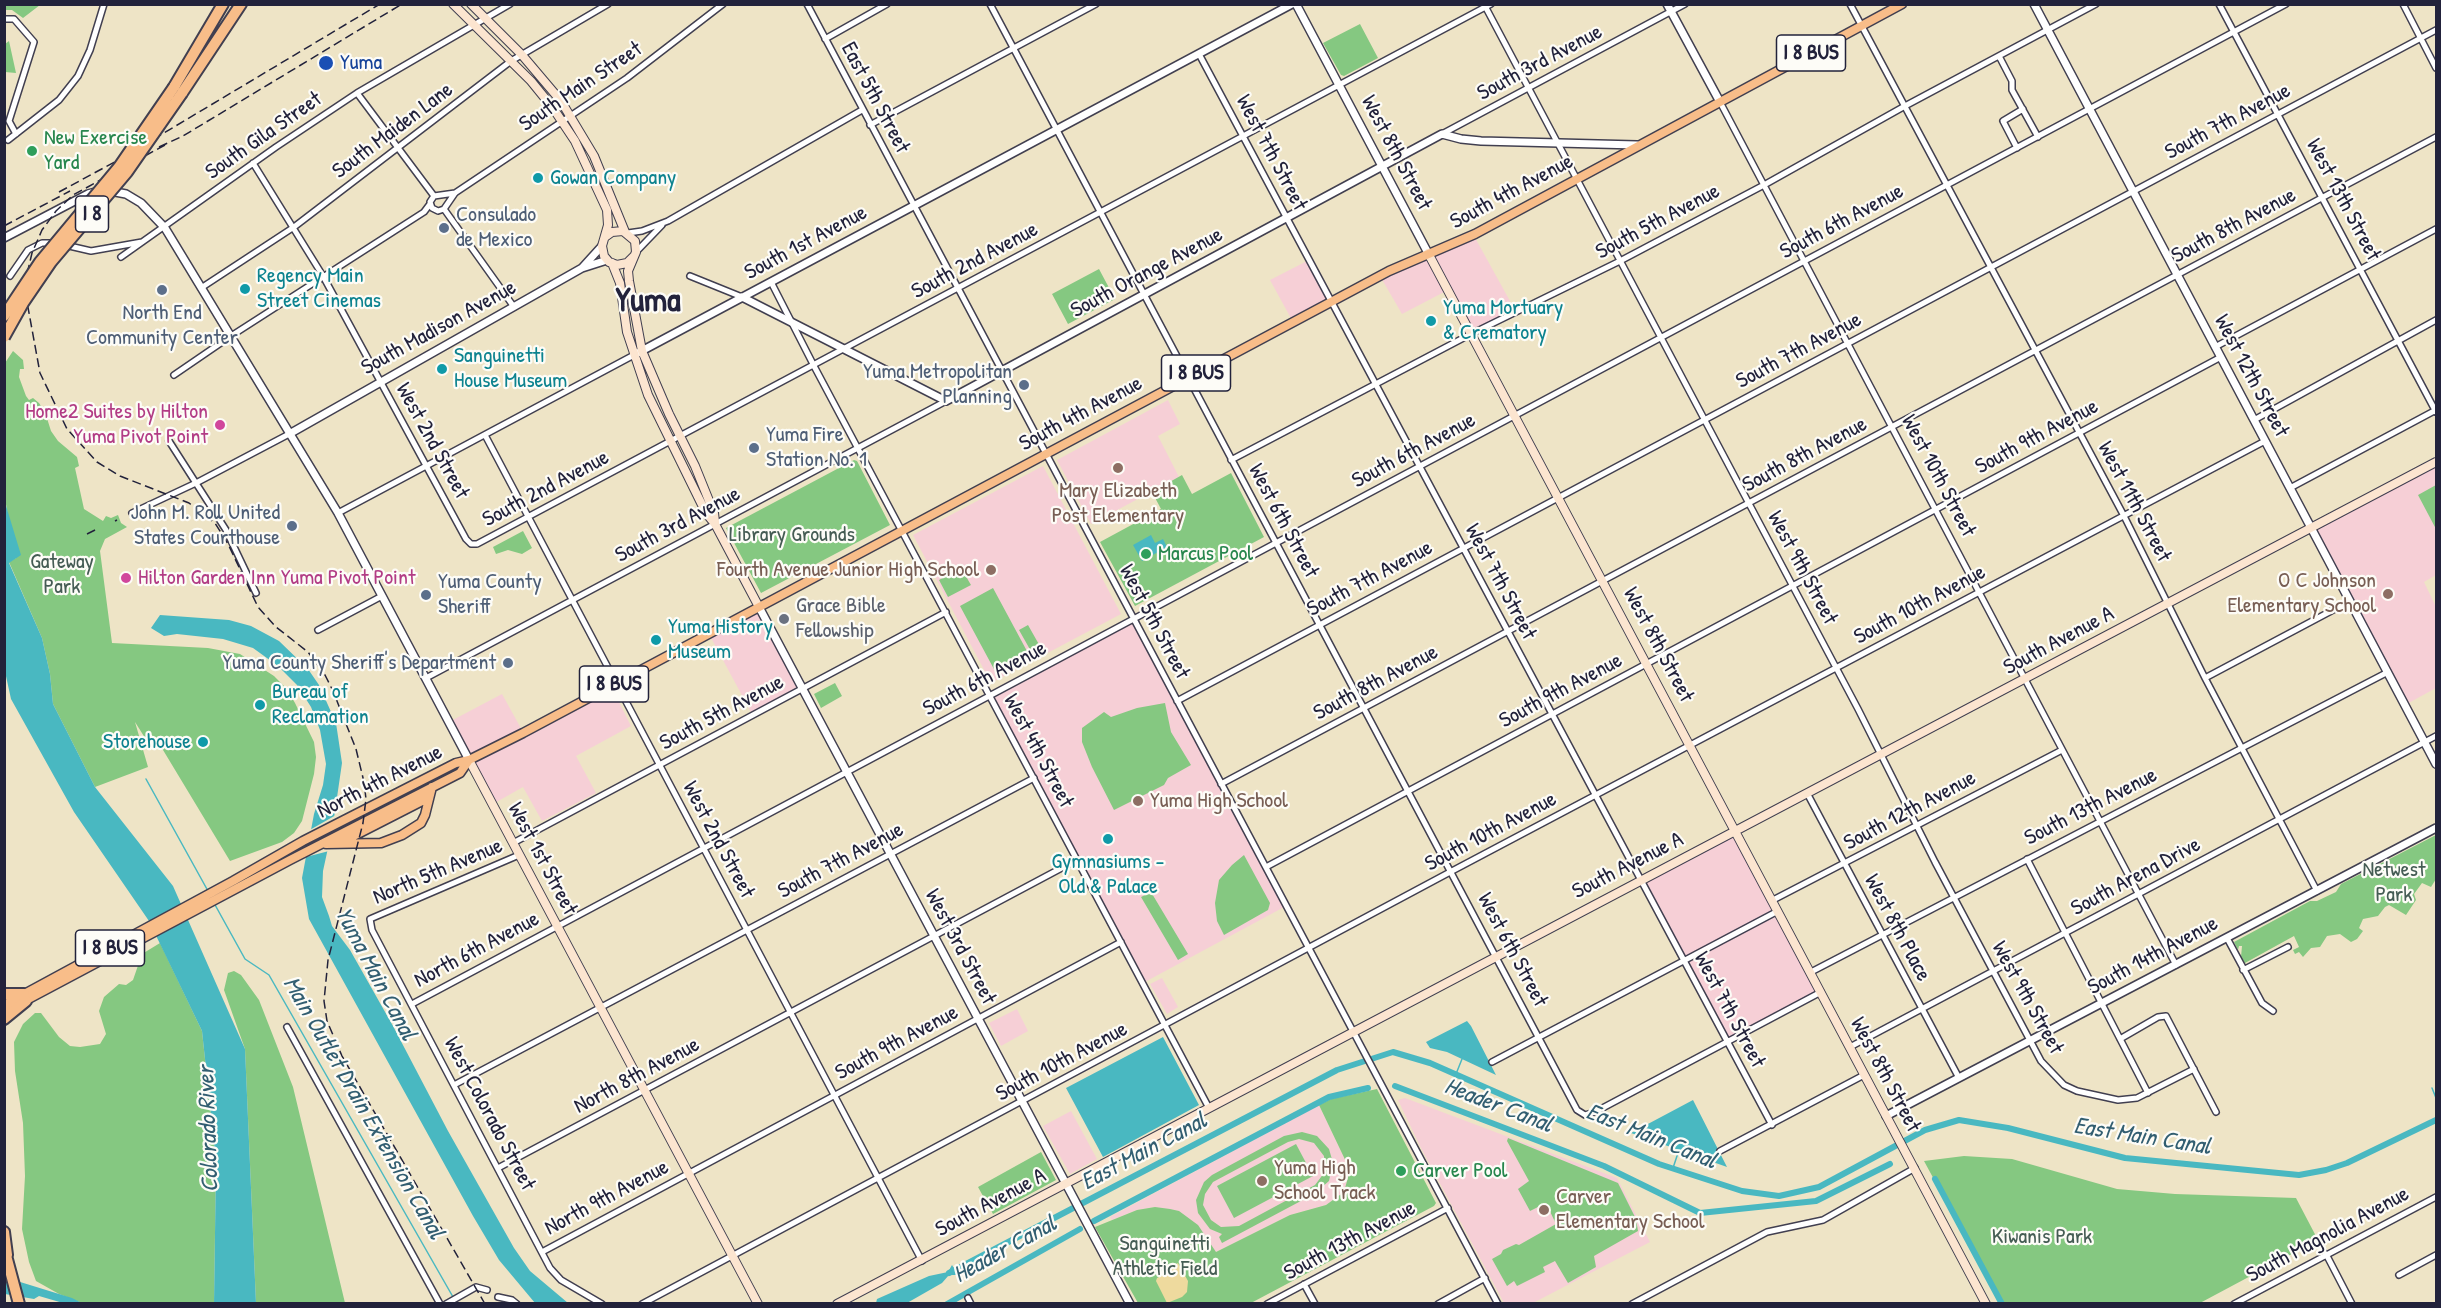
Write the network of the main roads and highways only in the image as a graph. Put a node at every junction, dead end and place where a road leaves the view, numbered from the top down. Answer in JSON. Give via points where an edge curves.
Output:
{"nodes":[{"id":1,"x":223,"y":4,"type":"edge"},
{"id":2,"x":241,"y":4,"type":"edge"},
{"id":3,"x":453,"y":4,"type":"edge"},
{"id":4,"x":471,"y":4,"type":"edge"},
{"id":5,"x":1902,"y":4,"type":"edge"},
{"id":6,"x":178,"y":90,"type":"junction"},
{"id":7,"x":627,"y":232,"type":"junction"},
{"id":8,"x":603,"y":242,"type":"junction"},
{"id":9,"x":1428,"y":253,"type":"junction"},
{"id":10,"x":635,"y":254,"type":"junction"},
{"id":11,"x":610,"y":262,"type":"junction"},
{"id":12,"x":4,"y":316,"type":"edge"},
{"id":13,"x":4,"y":337,"type":"edge"},
{"id":14,"x":2436,"y":462,"type":"edge"},
{"id":15,"x":715,"y":524,"type":"junction"},
{"id":16,"x":759,"y":607,"type":"junction"},
{"id":17,"x":469,"y":760,"type":"junction"},
{"id":18,"x":432,"y":787,"type":"junction"},
{"id":19,"x":428,"y":798,"type":"junction"},
{"id":20,"x":1736,"y":830,"type":"junction"},
{"id":21,"x":329,"y":841,"type":"junction"},
{"id":22,"x":339,"y":843,"type":"junction"},
{"id":23,"x":235,"y":885,"type":"junction"},
{"id":24,"x":4,"y":994,"type":"edge"},
{"id":25,"x":25,"y":997,"type":"junction"},
{"id":26,"x":4,"y":1005,"type":"edge"},
{"id":27,"x":4,"y":1012,"type":"edge"},
{"id":28,"x":4,"y":1019,"type":"edge"},
{"id":29,"x":4,"y":1232,"type":"edge"},
{"id":30,"x":6,"y":1252,"type":"edge"},
{"id":31,"x":19,"y":1304,"type":"edge"},
{"id":32,"x":758,"y":1304,"type":"edge"},
{"id":33,"x":837,"y":1304,"type":"edge"},
{"id":34,"x":1986,"y":1304,"type":"edge"}],
"edges":[{"from":1,"to":6,"type":"highway","number":"I 8"},
{"from":2,"to":6,"type":"highway","number":"I 8"},
{"from":3,"to":8,"type":"main road","via":[[537,88],[562,121],[607,210]]},
{"from":4,"to":7,"type":"main road","via":[[522,55],[571,115],[597,162]]},
{"from":5,"to":9,"type":"main road","name":"South 4th Avenue","number":"I 8 BUS","via":[[1461,241]]},
{"from":6,"to":12,"type":"highway","number":"I 8","bridge":true,"via":[[40,262]]},
{"from":6,"to":13,"type":"highway","number":"I 8","bridge":true,"via":[[127,172],[47,269]]},
{"from":7,"to":8,"type":"main road","via":[[612,231]]},
{"from":7,"to":10,"type":"main road","via":[[635,241]]},
{"from":8,"to":11,"type":"main road"},
{"from":9,"to":16,"type":"main road","name":"South 4th Avenue","number":"I 8 BUS"},
{"from":9,"to":20,"type":"main road","name":"West 8th Street"},
{"from":10,"to":11,"type":"main road","via":[[627,263]]},
{"from":10,"to":15,"type":"main road","via":[[628,281],[642,351],[695,466]]},
{"from":11,"to":15,"type":"main road","via":[[620,283],[627,332],[648,394]]},
{"from":14,"to":20,"type":"main road","name":"South Avenue A"},
{"from":15,"to":16,"type":"main road"},
{"from":16,"to":17,"type":"main road","name":"South 4th Avenue","number":"I 8 BUS"},
{"from":17,"to":18,"type":"main road","name":"North 4th Avenue","number":"I 8 BUS","via":[[459,773]]},
{"from":17,"to":23,"type":"main road","name":"North 4th Avenue","number":"I 8 BUS","via":[[456,763],[303,841]]},
{"from":17,"to":32,"type":"main road","name":"West 1st Street"},
{"from":18,"to":19,"type":"main road"},
{"from":18,"to":21,"type":"main road","name":"North 4th Avenue","number":"I 8 BUS"},
{"from":19,"to":22,"type":"main road"},
{"from":19,"to":22,"type":"main road","via":[[420,823],[402,835],[381,843]]},
{"from":20,"to":33,"type":"main road","name":"South Avenue A"},
{"from":20,"to":34,"type":"main road","name":"West 8th Street"},
{"from":21,"to":22,"type":"main road"},
{"from":21,"to":23,"type":"main road","name":"North 4th Avenue","number":"I 8 BUS"},
{"from":23,"to":25,"type":"main road","name":"North 4th Avenue","number":"I 8 BUS"},
{"from":24,"to":25,"type":"highway"},
{"from":25,"to":26,"type":"main road","number":"I 8 BUS"},
{"from":25,"to":27,"type":"main road","number":"I 8 BUS"},
{"from":25,"to":28,"type":"highway"},
{"from":29,"to":30,"type":"highway"},
{"from":30,"to":31,"type":"highway"}]}
